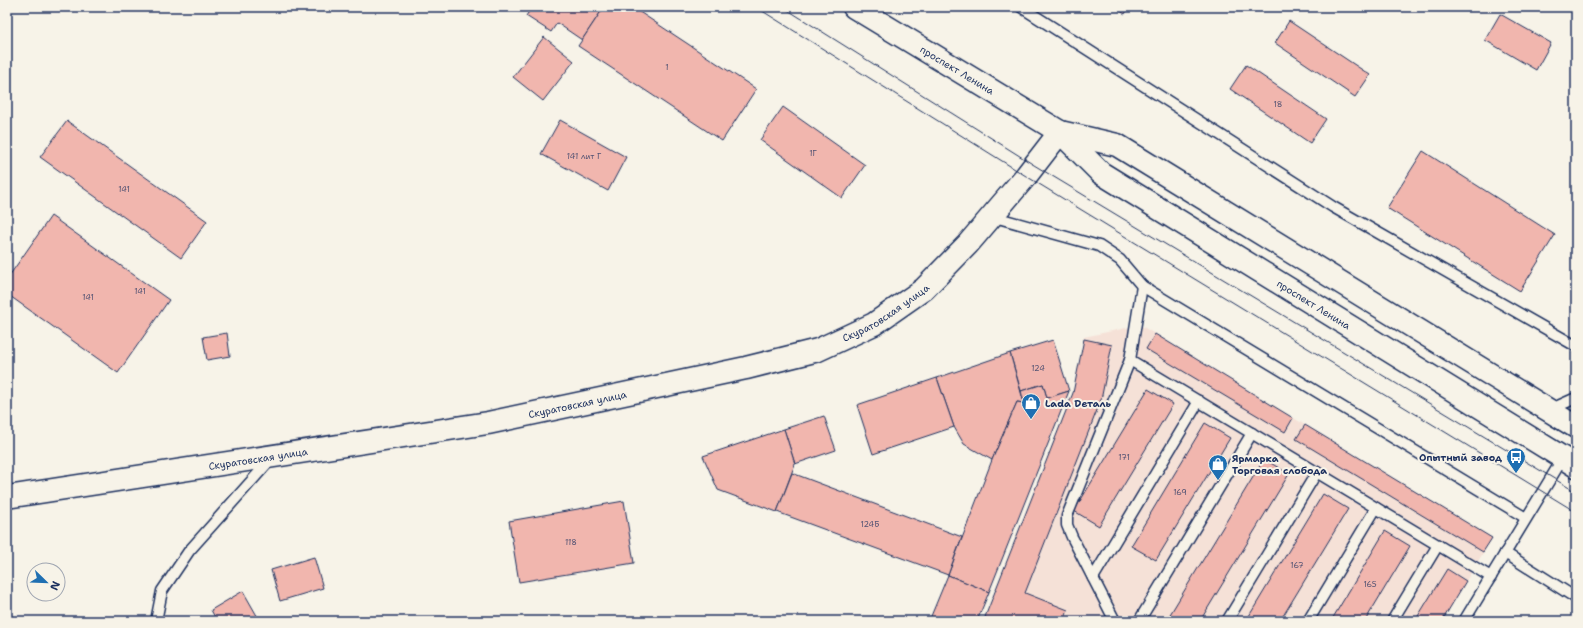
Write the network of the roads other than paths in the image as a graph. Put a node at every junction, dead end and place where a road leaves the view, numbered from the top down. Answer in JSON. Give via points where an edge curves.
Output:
{"nodes":[{"id":1,"x":854,"y":7,"type":"edge"},
{"id":2,"x":1021,"y":7,"type":"edge"},
{"id":3,"x":1060,"y":132,"type":"junction"},
{"id":4,"x":991,"y":216,"type":"junction"},
{"id":5,"x":1142,"y":286,"type":"junction"},
{"id":6,"x":1576,"y":346,"type":"edge"},
{"id":7,"x":1130,"y":360,"type":"junction"},
{"id":8,"x":1576,"y":398,"type":"edge"},
{"id":9,"x":1199,"y":401,"type":"junction"},
{"id":10,"x":1548,"y":411,"type":"junction"},
{"id":11,"x":1576,"y":427,"type":"edge"},
{"id":12,"x":1252,"y":433,"type":"junction"},
{"id":13,"x":1576,"y":437,"type":"edge"},
{"id":14,"x":273,"y":457,"type":"junction"},
{"id":15,"x":1569,"y":462,"type":"edge"},
{"id":16,"x":1317,"y":472,"type":"junction"},
{"id":17,"x":7,"y":497,"type":"edge"},
{"id":18,"x":1376,"y":508,"type":"junction"},
{"id":19,"x":1526,"y":518,"type":"junction"},
{"id":20,"x":1438,"y":545,"type":"junction"},
{"id":21,"x":1505,"y":553,"type":"junction"},
{"id":22,"x":1491,"y":577,"type":"junction"},
{"id":23,"x":1093,"y":578,"type":"junction"},
{"id":24,"x":1576,"y":598,"type":"edge"},
{"id":25,"x":156,"y":621,"type":"edge"},
{"id":26,"x":1115,"y":621,"type":"edge"},
{"id":27,"x":1139,"y":621,"type":"edge"},
{"id":28,"x":1227,"y":621,"type":"edge"},
{"id":29,"x":1308,"y":621,"type":"edge"},
{"id":30,"x":1392,"y":621,"type":"edge"},
{"id":31,"x":1464,"y":621,"type":"edge"}],
"edges":[{"from":1,"to":3,"type":"main road","name":"проспект Ленина"},
{"from":2,"to":6,"type":"lane","via":[[1333,208]]},
{"from":3,"to":4,"type":"main road","name":"Скуратовская улица"},
{"from":3,"to":10,"type":"main road","name":"проспект Ленина","via":[[1117,145]]},
{"from":3,"to":15,"type":"main road","name":"проспект Ленина","via":[[1101,173]]},
{"from":4,"to":5,"type":"lane","via":[[1099,246],[1120,260]]},
{"from":4,"to":14,"type":"main road","name":"Скуратовская улица","via":[[924,289],[874,324],[818,350],[746,368],[488,423]]},
{"from":5,"to":7,"type":"lane"},
{"from":5,"to":19,"type":"lane"},
{"from":7,"to":9,"type":"lane"},
{"from":7,"to":23,"type":"lane","via":[[1067,516],[1070,531]]},
{"from":8,"to":10,"type":"lane"},
{"from":9,"to":12,"type":"lane"},
{"from":9,"to":23,"type":"lane"},
{"from":10,"to":11,"type":"main road","name":"проспект Ленина"},
{"from":12,"to":16,"type":"lane"},
{"from":12,"to":27,"type":"lane"},
{"from":13,"to":15,"type":"main road"},
{"from":14,"to":17,"type":"main road","name":"Скуратовская улица"},
{"from":14,"to":25,"type":"lane","via":[[189,550],[162,590]]},
{"from":15,"to":19,"type":"lane"},
{"from":16,"to":18,"type":"lane"},
{"from":16,"to":28,"type":"lane"},
{"from":18,"to":20,"type":"lane"},
{"from":18,"to":29,"type":"lane"},
{"from":19,"to":21,"type":"lane"},
{"from":20,"to":22,"type":"lane"},
{"from":20,"to":30,"type":"lane"},
{"from":21,"to":22,"type":"lane"},
{"from":21,"to":24,"type":"lane"},
{"from":22,"to":31,"type":"lane"},
{"from":23,"to":26,"type":"lane"}]}
